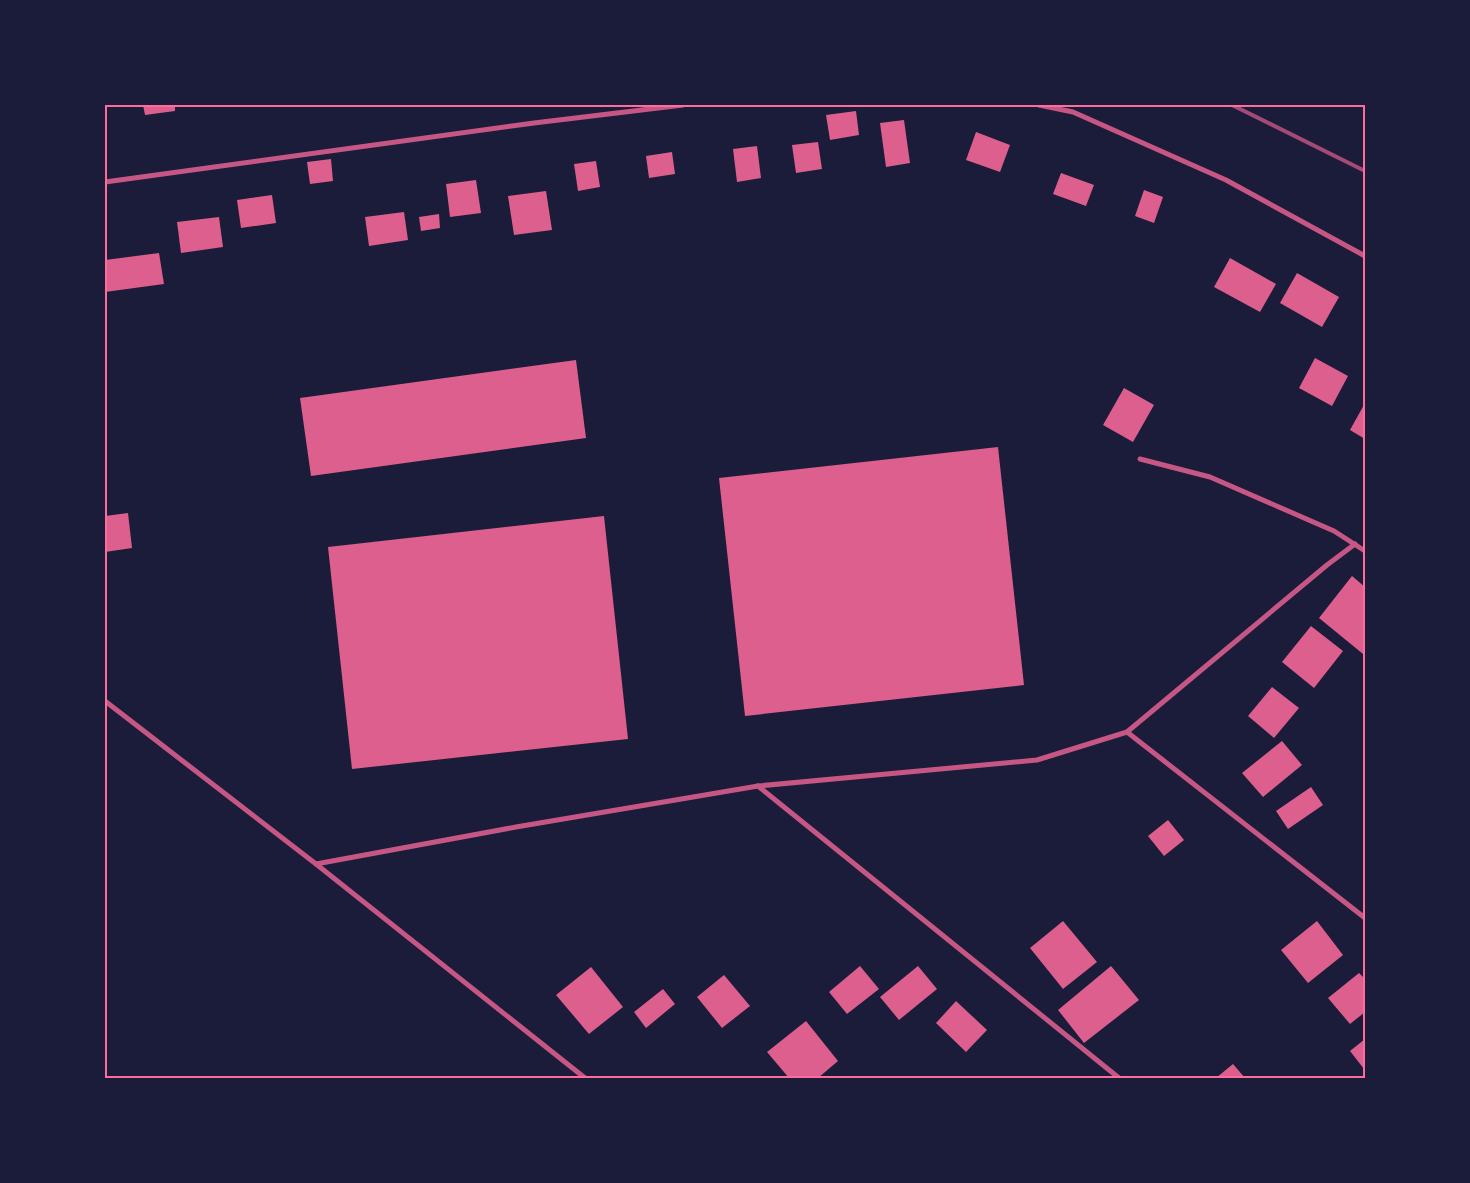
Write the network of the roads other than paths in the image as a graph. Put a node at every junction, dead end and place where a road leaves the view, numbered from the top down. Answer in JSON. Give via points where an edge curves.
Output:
{"nodes":[{"id":1,"x":683,"y":105,"type":"edge"},
{"id":2,"x":1039,"y":105,"type":"edge"},
{"id":3,"x":105,"y":182,"type":"edge"},
{"id":4,"x":1365,"y":256,"type":"edge"},
{"id":5,"x":1140,"y":459,"type":"dead end"},
{"id":6,"x":1355,"y":544,"type":"junction"},
{"id":7,"x":1365,"y":552,"type":"edge"},
{"id":8,"x":105,"y":701,"type":"edge"},
{"id":9,"x":1126,"y":732,"type":"junction"},
{"id":10,"x":758,"y":786,"type":"junction"},
{"id":11,"x":316,"y":864,"type":"junction"},
{"id":12,"x":1365,"y":918,"type":"edge"},
{"id":13,"x":585,"y":1078,"type":"edge"},
{"id":14,"x":1118,"y":1078,"type":"edge"}],
"edges":[{"from":1,"to":3,"type":"street"},
{"from":2,"to":4,"type":"street","via":[[1073,112],[1226,180]]},
{"from":5,"to":6,"type":"street","via":[[1210,477],[1334,531]]},
{"from":6,"to":7,"type":"street"},
{"from":6,"to":9,"type":"street"},
{"from":8,"to":11,"type":"street"},
{"from":9,"to":10,"type":"street","via":[[1037,760]]},
{"from":9,"to":12,"type":"street"},
{"from":10,"to":11,"type":"street"},
{"from":10,"to":14,"type":"street"},
{"from":11,"to":13,"type":"street"}]}
